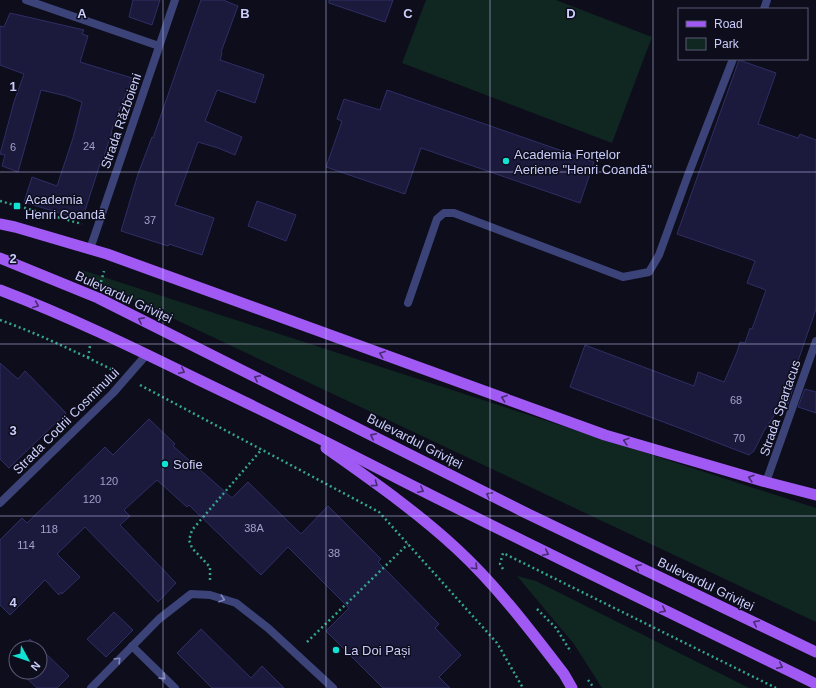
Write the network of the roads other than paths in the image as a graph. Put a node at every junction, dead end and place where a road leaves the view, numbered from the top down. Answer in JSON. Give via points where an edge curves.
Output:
{"nodes":[{"id":1,"x":26,"y":0,"type":"edge"},
{"id":2,"x":176,"y":0,"type":"edge"},
{"id":3,"x":159,"y":46,"type":"junction"},
{"id":4,"x":733,"y":60,"type":"edge"},
{"id":5,"x":0,"y":224,"type":"edge"},
{"id":6,"x":90,"y":249,"type":"junction"},
{"id":7,"x":0,"y":258,"type":"edge"},
{"id":8,"x":0,"y":290,"type":"edge"},
{"id":9,"x":408,"y":303,"type":"dead end"},
{"id":10,"x":816,"y":341,"type":"edge"},
{"id":11,"x":147,"y":354,"type":"junction"},
{"id":12,"x":298,"y":428,"type":"junction"},
{"id":13,"x":766,"y":482,"type":"junction"},
{"id":14,"x":816,"y":495,"type":"edge"},
{"id":15,"x":0,"y":503,"type":"edge"},
{"id":16,"x":132,"y":646,"type":"junction"},
{"id":17,"x":816,"y":652,"type":"edge"},
{"id":18,"x":816,"y":684,"type":"edge"},
{"id":19,"x":91,"y":688,"type":"edge"},
{"id":20,"x":175,"y":688,"type":"edge"},
{"id":21,"x":333,"y":688,"type":"edge"},
{"id":22,"x":572,"y":688,"type":"edge"}],
"edges":[{"from":1,"to":3,"type":"street"},
{"from":2,"to":3,"type":"street","name":"Strada Războieni"},
{"from":3,"to":6,"type":"street","name":"Strada Războieni"},
{"from":4,"to":9,"type":"street","via":[[659,255],[649,272],[623,277],[467,218],[444,213],[437,218]]},
{"from":5,"to":6,"type":"main road"},
{"from":13,"to":6,"type":"main road","one_way":true,"via":[[605,435]]},
{"from":17,"to":7,"type":"main road","name":"Bulevardul Griviței","one_way":true,"via":[[524,512],[98,298]]},
{"from":8,"to":11,"type":"main road","one_way":true},
{"from":10,"to":13,"type":"street","name":"Strada Spartacus"},
{"from":11,"to":12,"type":"main road","one_way":true},
{"from":11,"to":15,"type":"street","name":"Strada Codrii Cosminului","via":[[113,393]]},
{"from":12,"to":18,"type":"main road","one_way":true,"via":[[511,536]]},
{"from":12,"to":22,"type":"main road","one_way":true,"via":[[412,510],[457,549],[502,595],[564,674]]},
{"from":13,"to":14,"type":"main road"},
{"from":19,"to":16,"type":"street","one_way":true},
{"from":16,"to":20,"type":"street","one_way":true},
{"from":16,"to":21,"type":"street","one_way":true,"via":[[159,619],[191,594],[210,595],[236,603],[268,628]]}]}
